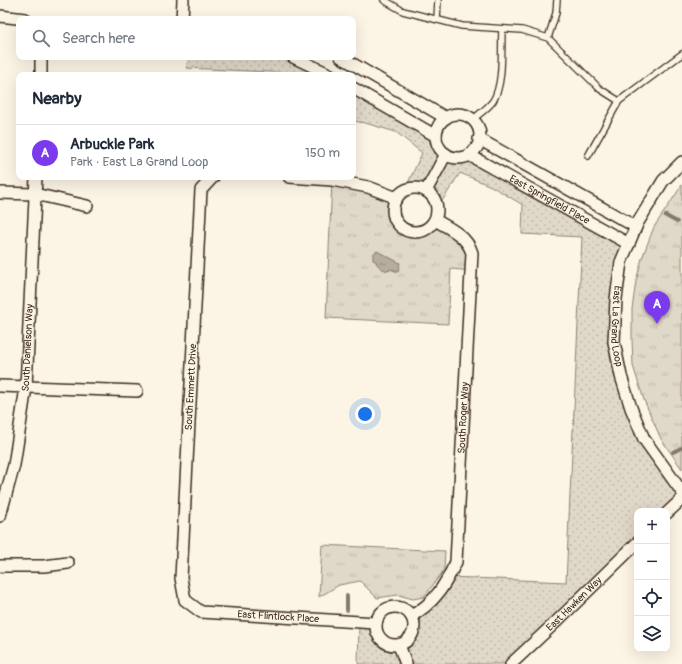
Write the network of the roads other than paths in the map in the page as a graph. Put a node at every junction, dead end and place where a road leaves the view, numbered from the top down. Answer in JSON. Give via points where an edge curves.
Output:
{"nodes":[{"id":1,"x":183,"y":0,"type":"edge"},
{"id":2,"x":384,"y":0,"type":"edge"},
{"id":3,"x":438,"y":0,"type":"edge"},
{"id":4,"x":557,"y":0,"type":"edge"},
{"id":5,"x":0,"y":16,"type":"edge"},
{"id":6,"x":182,"y":16,"type":"edge"},
{"id":7,"x":16,"y":18,"type":"edge"},
{"id":8,"x":437,"y":20,"type":"junction"},
{"id":9,"x":502,"y":29,"type":"junction"},
{"id":10,"x":548,"y":38,"type":"junction"},
{"id":11,"x":682,"y":54,"type":"edge"},
{"id":12,"x":42,"y":60,"type":"edge"},
{"id":13,"x":299,"y":60,"type":"edge"},
{"id":14,"x":346,"y":60,"type":"edge"},
{"id":15,"x":41,"y":72,"type":"edge"},
{"id":16,"x":325,"y":72,"type":"edge"},
{"id":17,"x":356,"y":90,"type":"edge"},
{"id":18,"x":619,"y":101,"type":"junction"},
{"id":19,"x":446,"y":118,"type":"junction"},
{"id":20,"x":472,"y":120,"type":"junction"},
{"id":21,"x":436,"y":136,"type":"junction"},
{"id":22,"x":479,"y":139,"type":"junction"},
{"id":23,"x":446,"y":154,"type":"junction"},
{"id":24,"x":469,"y":155,"type":"junction"},
{"id":25,"x":588,"y":156,"type":"dead end"},
{"id":26,"x":682,"y":162,"type":"edge"},
{"id":27,"x":36,"y":180,"type":"edge"},
{"id":28,"x":210,"y":180,"type":"edge"},
{"id":29,"x":332,"y":180,"type":"edge"},
{"id":30,"x":426,"y":191,"type":"junction"},
{"id":31,"x":0,"y":193,"type":"edge"},
{"id":32,"x":35,"y":194,"type":"junction"},
{"id":33,"x":397,"y":198,"type":"junction"},
{"id":34,"x":87,"y":206,"type":"dead end"},
{"id":35,"x":435,"y":220,"type":"junction"},
{"id":36,"x":636,"y":227,"type":"junction"},
{"id":37,"x":629,"y":244,"type":"junction"},
{"id":38,"x":0,"y":386,"type":"edge"},
{"id":39,"x":26,"y":387,"type":"junction"},
{"id":40,"x":137,"y":391,"type":"dead end"},
{"id":41,"x":682,"y":492,"type":"edge"},
{"id":42,"x":682,"y":499,"type":"edge"},
{"id":43,"x":670,"y":510,"type":"edge"},
{"id":44,"x":0,"y":516,"type":"edge"},
{"id":45,"x":636,"y":544,"type":"edge"},
{"id":46,"x":68,"y":563,"type":"dead end"},
{"id":47,"x":0,"y":566,"type":"edge"},
{"id":48,"x":185,"y":600,"type":"joint"},
{"id":49,"x":411,"y":616,"type":"junction"},
{"id":50,"x":376,"y":623,"type":"junction"},
{"id":51,"x":399,"y":645,"type":"junction"},
{"id":52,"x":406,"y":664,"type":"edge"},
{"id":53,"x":511,"y":664,"type":"edge"}],
"edges":[{"from":1,"to":6,"type":"street"},
{"from":2,"to":8,"type":"lane","via":[[403,11]]},
{"from":3,"to":8,"type":"lane"},
{"from":4,"to":10,"type":"lane","via":[[556,13]]},
{"from":5,"to":7,"type":"street"},
{"from":8,"to":9,"type":"lane","via":[[462,26]]},
{"from":9,"to":10,"type":"lane","via":[[522,30]]},
{"from":9,"to":20,"type":"lane","via":[[500,80],[497,91],[486,109]]},
{"from":10,"to":18,"type":"lane","via":[[600,89]]},
{"from":11,"to":18,"type":"lane"},
{"from":12,"to":15,"type":"street"},
{"from":13,"to":16,"type":"street"},
{"from":14,"to":19,"type":"street"},
{"from":17,"to":21,"type":"street"},
{"from":18,"to":25,"type":"lane"},
{"from":19,"to":20,"type":"street","via":[[462,115]]},
{"from":19,"to":21,"type":"street","via":[[438,126]]},
{"from":20,"to":22,"type":"street","via":[[478,129]]},
{"from":21,"to":23,"type":"street","via":[[438,146]]},
{"from":22,"to":24,"type":"street","via":[[475,150]]},
{"from":22,"to":36,"type":"street","name":"East Springfield Place"},
{"from":23,"to":24,"type":"street","via":[[455,158]]},
{"from":23,"to":30,"type":"street"},
{"from":24,"to":37,"type":"street","name":"East Springfield Place"},
{"from":26,"to":36,"type":"street","name":"East La Grand Loop","via":[[663,181]]},
{"from":27,"to":32,"type":"street","name":"South Danielson Way"},
{"from":28,"to":48,"type":"street","name":"South Emmett Drive","via":[[201,190],[181,578]]},
{"from":29,"to":33,"type":"street","via":[[368,187]]},
{"from":30,"to":33,"type":"street","via":[[413,188],[406,190]]},
{"from":30,"to":35,"type":"street","via":[[436,202]]},
{"from":31,"to":32,"type":"street"},
{"from":32,"to":34,"type":"street"},
{"from":32,"to":39,"type":"street","name":"South Danielson Way"},
{"from":33,"to":35,"type":"street","via":[[394,213],[400,226],[420,231]]},
{"from":35,"to":49,"type":"street","name":"South Roger Way","via":[[457,233],[472,253],[456,562],[442,590]]},
{"from":36,"to":37,"type":"street","name":"East La Grand Loop"},
{"from":37,"to":41,"type":"street","name":"East La Grand Loop","via":[[621,262],[616,299],[614,342],[620,376],[644,439]]},
{"from":38,"to":39,"type":"street"},
{"from":39,"to":40,"type":"street"},
{"from":39,"to":44,"type":"street","name":"South Danielson Way","via":[[14,465]]},
{"from":42,"to":43,"type":"street"},
{"from":45,"to":53,"type":"street","name":"East Hawken Way"},
{"from":46,"to":47,"type":"street"},
{"from":48,"to":50,"type":"street","name":"East Flintlock Place","via":[[201,612]]},
{"from":49,"to":50,"type":"street","via":[[401,608],[388,608],[378,616]]},
{"from":49,"to":51,"type":"street","via":[[413,634]]},
{"from":50,"to":51,"type":"street","via":[[382,640]]},
{"from":51,"to":52,"type":"street"}]}
